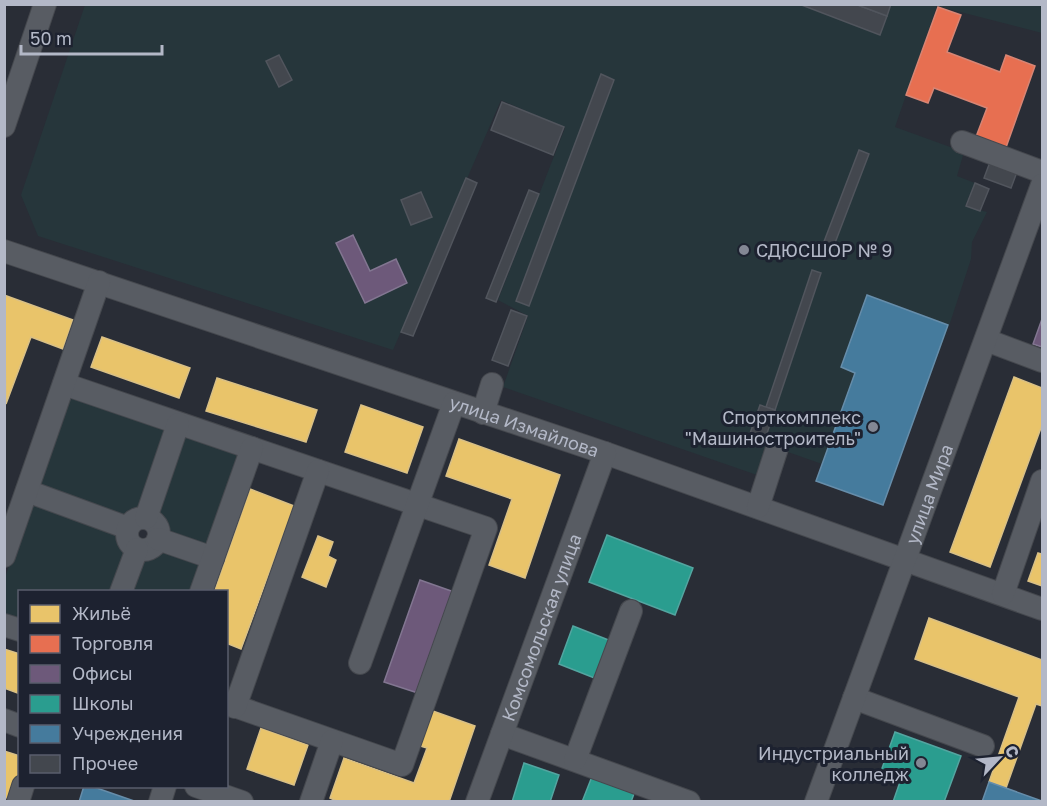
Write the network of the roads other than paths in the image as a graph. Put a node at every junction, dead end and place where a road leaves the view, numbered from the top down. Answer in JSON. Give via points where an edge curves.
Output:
{"nodes":[{"id":1,"x":45,"y":4,"type":"edge"},
{"id":2,"x":4,"y":126,"type":"edge"},
{"id":3,"x":962,"y":142,"type":"dead end"},
{"id":4,"x":1042,"y":172,"type":"edge"},
{"id":5,"x":1042,"y":185,"type":"edge"},
{"id":6,"x":1034,"y":232,"type":"edge"},
{"id":7,"x":4,"y":251,"type":"edge"},
{"id":8,"x":99,"y":282,"type":"junction"},
{"id":9,"x":986,"y":340,"type":"junction"},
{"id":10,"x":1042,"y":361,"type":"edge"},
{"id":11,"x":64,"y":384,"type":"junction"},
{"id":12,"x":492,"y":384,"type":"dead end"},
{"id":13,"x":454,"y":403,"type":"junction"},
{"id":14,"x":483,"y":412,"type":"junction"},
{"id":15,"x":178,"y":423,"type":"junction"},
{"id":16,"x":252,"y":448,"type":"junction"},
{"id":17,"x":777,"y":448,"type":"dead end"},
{"id":18,"x":605,"y":453,"type":"junction"},
{"id":19,"x":318,"y":471,"type":"junction"},
{"id":20,"x":1042,"y":481,"type":"edge"},
{"id":21,"x":27,"y":491,"type":"junction"},
{"id":22,"x":417,"y":505,"type":"junction"},
{"id":23,"x":758,"y":507,"type":"junction"},
{"id":24,"x":137,"y":523,"type":"junction"},
{"id":25,"x":158,"y":539,"type":"junction"},
{"id":26,"x":137,"y":549,"type":"junction"},
{"id":27,"x":4,"y":556,"type":"edge"},
{"id":28,"x":213,"y":558,"type":"junction"},
{"id":29,"x":905,"y":558,"type":"junction"},
{"id":30,"x":121,"y":590,"type":"edge"},
{"id":31,"x":201,"y":590,"type":"edge"},
{"id":32,"x":1003,"y":594,"type":"junction"},
{"id":33,"x":1042,"y":609,"type":"edge"},
{"id":34,"x":631,"y":611,"type":"dead end"},
{"id":35,"x":360,"y":663,"type":"dead end"},
{"id":36,"x":854,"y":698,"type":"junction"},
{"id":37,"x":231,"y":705,"type":"edge"},
{"id":38,"x":502,"y":734,"type":"junction"},
{"id":39,"x":332,"y":741,"type":"junction"},
{"id":40,"x":983,"y":746,"type":"dead end"},
{"id":41,"x":575,"y":760,"type":"junction"},
{"id":42,"x":202,"y":788,"type":"edge"},
{"id":43,"x":242,"y":801,"type":"edge"},
{"id":44,"x":311,"y":801,"type":"edge"},
{"id":45,"x":477,"y":801,"type":"edge"},
{"id":46,"x":689,"y":801,"type":"edge"},
{"id":47,"x":816,"y":801,"type":"edge"}],
"edges":[{"from":1,"to":2,"type":"street"},
{"from":3,"to":4,"type":"street"},
{"from":5,"to":6,"type":"street","name":"улица Мира"},
{"from":6,"to":9,"type":"street","name":"улица Мира"},
{"from":7,"to":8,"type":"street","name":"улица Измайлова"},
{"from":8,"to":11,"type":"street"},
{"from":8,"to":13,"type":"street","name":"улица Измайлова"},
{"from":9,"to":10,"type":"street"},
{"from":9,"to":29,"type":"street","name":"улица Мира"},
{"from":11,"to":15,"type":"street"},
{"from":11,"to":21,"type":"street"},
{"from":12,"to":14,"type":"street"},
{"from":13,"to":14,"type":"street","name":"улица Измайлова"},
{"from":13,"to":22,"type":"street"},
{"from":14,"to":18,"type":"street","name":"улица Измайлова"},
{"from":15,"to":16,"type":"street"},
{"from":15,"to":24,"type":"street"},
{"from":16,"to":19,"type":"street"},
{"from":16,"to":28,"type":"street"},
{"from":17,"to":23,"type":"street"},
{"from":18,"to":23,"type":"street","name":"улица Измайлова"},
{"from":18,"to":38,"type":"street","name":"Комсомольская улица"},
{"from":19,"to":22,"type":"street"},
{"from":19,"to":37,"type":"street"},
{"from":20,"to":32,"type":"street"},
{"from":21,"to":24,"type":"street"},
{"from":21,"to":27,"type":"street"},
{"from":22,"to":35,"type":"street"},
{"from":22,"to":39,"type":"street","via":[[486,528],[402,765]]},
{"from":23,"to":29,"type":"street","name":"улица Измайлова"},
{"from":24,"to":25,"type":"street","via":[[155,524]]},
{"from":24,"to":26,"type":"street","via":[[129,543]]},
{"from":25,"to":26,"type":"street","via":[[152,547]]},
{"from":25,"to":28,"type":"street"},
{"from":26,"to":30,"type":"street"},
{"from":28,"to":31,"type":"street"},
{"from":29,"to":32,"type":"street","name":"улица Измайлова"},
{"from":29,"to":36,"type":"street","name":"улица Мира"},
{"from":32,"to":33,"type":"street","name":"улица Измайлова"},
{"from":34,"to":41,"type":"street"},
{"from":36,"to":40,"type":"street"},
{"from":36,"to":47,"type":"street","name":"улица Мира"},
{"from":37,"to":39,"type":"street"},
{"from":38,"to":41,"type":"street"},
{"from":38,"to":45,"type":"street","name":"Комсомольская улица"},
{"from":39,"to":44,"type":"street"},
{"from":41,"to":46,"type":"street"},
{"from":42,"to":43,"type":"street"}]}
